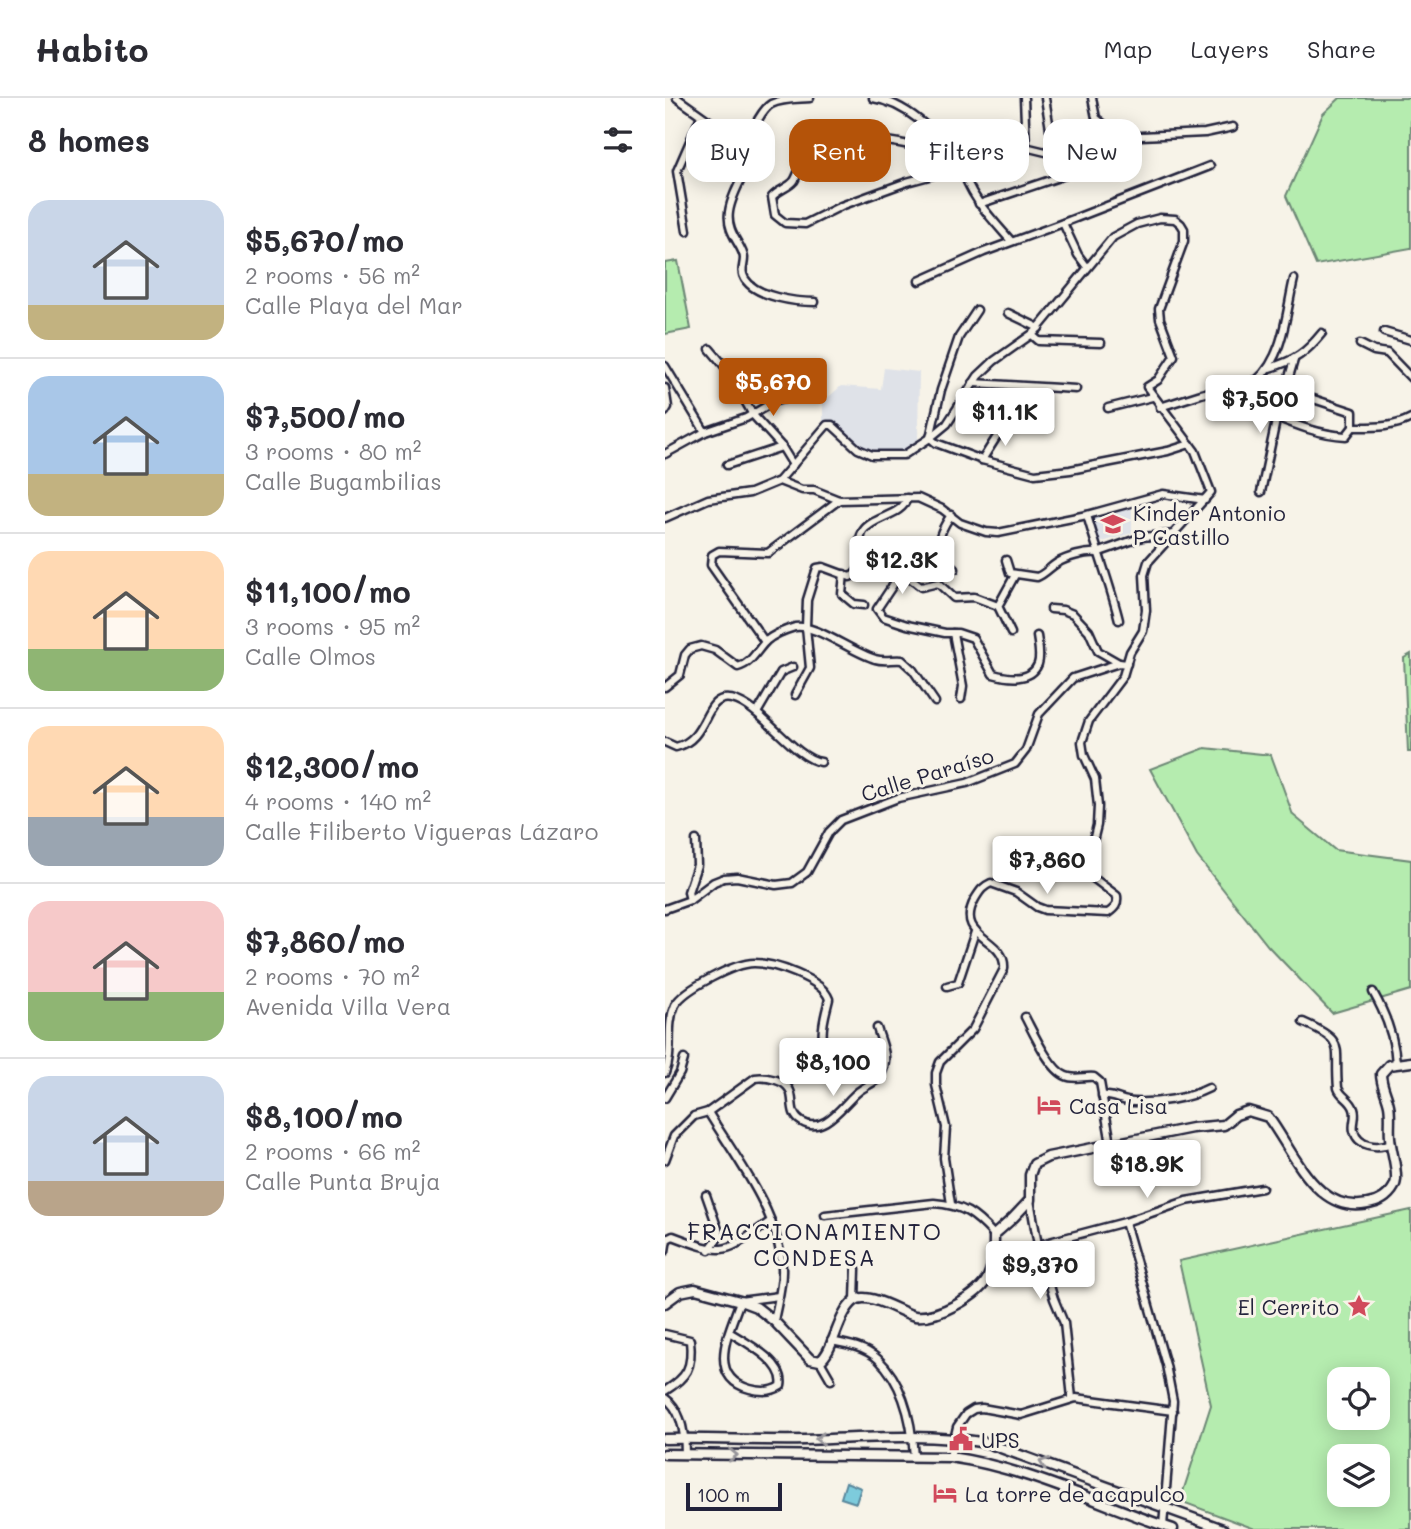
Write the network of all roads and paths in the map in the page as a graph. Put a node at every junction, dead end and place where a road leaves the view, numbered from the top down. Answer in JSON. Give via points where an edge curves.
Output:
{"nodes":[{"id":1,"x":677,"y":98,"type":"edge"},
{"id":2,"x":763,"y":98,"type":"edge"},
{"id":3,"x":810,"y":98,"type":"edge"},
{"id":4,"x":873,"y":98,"type":"edge"},
{"id":5,"x":1024,"y":98,"type":"edge"},
{"id":6,"x":1045,"y":98,"type":"edge"},
{"id":7,"x":1092,"y":98,"type":"edge"},
{"id":8,"x":765,"y":109,"type":"junction"},
{"id":9,"x":701,"y":116,"type":"junction"},
{"id":10,"x":706,"y":119,"type":"edge"},
{"id":11,"x":759,"y":119,"type":"edge"},
{"id":12,"x":917,"y":119,"type":"edge"},
{"id":13,"x":1025,"y":119,"type":"edge"},
{"id":14,"x":1048,"y":119,"type":"edge"},
{"id":15,"x":1097,"y":119,"type":"edge"},
{"id":16,"x":1233,"y":127,"type":"dead end"},
{"id":17,"x":1142,"y":137,"type":"edge"},
{"id":18,"x":905,"y":146,"type":"edge"},
{"id":19,"x":1210,"y":166,"type":"dead end"},
{"id":20,"x":738,"y":182,"type":"edge"},
{"id":21,"x":908,"y":182,"type":"edge"},
{"id":22,"x":966,"y":182,"type":"edge"},
{"id":23,"x":1044,"y":182,"type":"edge"},
{"id":24,"x":979,"y":204,"type":"junction"},
{"id":25,"x":1063,"y":223,"type":"junction"},
{"id":26,"x":687,"y":232,"type":"dead end"},
{"id":27,"x":1011,"y":241,"type":"junction"},
{"id":28,"x":1087,"y":267,"type":"junction"},
{"id":29,"x":1294,"y":279,"type":"dead end"},
{"id":30,"x":919,"y":281,"type":"dead end"},
{"id":31,"x":815,"y":302,"type":"dead end"},
{"id":32,"x":977,"y":310,"type":"dead end"},
{"id":33,"x":1008,"y":313,"type":"dead end"},
{"id":34,"x":1039,"y":328,"type":"junction"},
{"id":35,"x":1384,"y":332,"type":"dead end"},
{"id":36,"x":1322,"y":333,"type":"dead end"},
{"id":37,"x":1032,"y":335,"type":"junction"},
{"id":38,"x":1411,"y":340,"type":"edge"},
{"id":39,"x":1101,"y":343,"type":"dead end"},
{"id":40,"x":1360,"y":344,"type":"dead end"},
{"id":41,"x":710,"y":349,"type":"dead end"},
{"id":42,"x":1294,"y":360,"type":"junction"},
{"id":43,"x":665,"y":366,"type":"edge"},
{"id":44,"x":1268,"y":369,"type":"junction"},
{"id":45,"x":1411,"y":378,"type":"edge"},
{"id":46,"x":972,"y":383,"type":"junction"},
{"id":47,"x":1245,"y":383,"type":"junction"},
{"id":48,"x":1289,"y":386,"type":"junction"},
{"id":49,"x":665,"y":388,"type":"edge"},
{"id":50,"x":1076,"y":389,"type":"dead end"},
{"id":51,"x":793,"y":397,"type":"dead end"},
{"id":52,"x":1152,"y":397,"type":"junction"},
{"id":53,"x":1160,"y":407,"type":"junction"},
{"id":54,"x":1108,"y":408,"type":"dead end"},
{"id":55,"x":665,"y":412,"type":"edge"},
{"id":56,"x":1277,"y":416,"type":"junction"},
{"id":57,"x":749,"y":417,"type":"junction"},
{"id":58,"x":1013,"y":417,"type":"dead end"},
{"id":59,"x":1411,"y":418,"type":"edge"},
{"id":60,"x":1401,"y":423,"type":"junction"},
{"id":61,"x":1411,"y":425,"type":"edge"},
{"id":62,"x":1353,"y":427,"type":"junction"},
{"id":63,"x":705,"y":432,"type":"junction"},
{"id":64,"x":930,"y":438,"type":"junction"},
{"id":65,"x":1190,"y":444,"type":"junction"},
{"id":66,"x":782,"y":447,"type":"junction"},
{"id":67,"x":665,"y":454,"type":"edge"},
{"id":68,"x":982,"y":460,"type":"junction"},
{"id":69,"x":727,"y":465,"type":"dead end"},
{"id":70,"x":793,"y":465,"type":"junction"},
{"id":71,"x":779,"y":481,"type":"junction"},
{"id":72,"x":1261,"y":492,"type":"dead end"},
{"id":73,"x":907,"y":498,"type":"junction"},
{"id":74,"x":839,"y":500,"type":"junction"},
{"id":75,"x":1205,"y":500,"type":"junction"},
{"id":76,"x":951,"y":515,"type":"junction"},
{"id":77,"x":1087,"y":515,"type":"junction"},
{"id":78,"x":665,"y":518,"type":"edge"},
{"id":79,"x":1175,"y":534,"type":"junction"},
{"id":80,"x":1097,"y":553,"type":"junction"},
{"id":81,"x":1006,"y":560,"type":"dead end"},
{"id":82,"x":955,"y":569,"type":"dead end"},
{"id":83,"x":844,"y":575,"type":"junction"},
{"id":84,"x":1014,"y":575,"type":"junction"},
{"id":85,"x":864,"y":605,"type":"dead end"},
{"id":86,"x":998,"y":606,"type":"junction"},
{"id":87,"x":1051,"y":609,"type":"dead end"},
{"id":88,"x":1119,"y":620,"type":"dead end"},
{"id":89,"x":806,"y":627,"type":"junction"},
{"id":90,"x":953,"y":633,"type":"junction"},
{"id":91,"x":1011,"y":633,"type":"dead end"},
{"id":92,"x":1037,"y":636,"type":"dead end"},
{"id":93,"x":765,"y":642,"type":"junction"},
{"id":94,"x":1119,"y":663,"type":"junction"},
{"id":95,"x":1127,"y":664,"type":"junction"},
{"id":96,"x":793,"y":667,"type":"dead end"},
{"id":97,"x":665,"y":687,"type":"edge"},
{"id":98,"x":795,"y":695,"type":"dead end"},
{"id":99,"x":961,"y":699,"type":"dead end"},
{"id":100,"x":935,"y":702,"type":"dead end"},
{"id":101,"x":757,"y":713,"type":"junction"},
{"id":102,"x":665,"y":742,"type":"edge"},
{"id":103,"x":821,"y":762,"type":"dead end"},
{"id":104,"x":696,"y":840,"type":"dead end"},
{"id":105,"x":689,"y":900,"type":"junction"},
{"id":106,"x":665,"y":909,"type":"edge"},
{"id":107,"x":975,"y":932,"type":"junction"},
{"id":108,"x":947,"y":986,"type":"dead end"},
{"id":109,"x":1373,"y":992,"type":"dead end"},
{"id":110,"x":1025,"y":1017,"type":"dead end"},
{"id":111,"x":1303,"y":1022,"type":"dead end"},
{"id":112,"x":877,"y":1028,"type":"dead end"},
{"id":113,"x":845,"y":1052,"type":"dead end"},
{"id":114,"x":684,"y":1059,"type":"dead end"},
{"id":115,"x":1411,"y":1062,"type":"edge"},
{"id":116,"x":1397,"y":1064,"type":"junction"},
{"id":117,"x":665,"y":1073,"type":"edge"},
{"id":118,"x":1209,"y":1088,"type":"dead end"},
{"id":119,"x":1102,"y":1096,"type":"junction"},
{"id":120,"x":665,"y":1098,"type":"edge"},
{"id":121,"x":708,"y":1112,"type":"junction"},
{"id":122,"x":1391,"y":1143,"type":"junction"},
{"id":123,"x":1111,"y":1144,"type":"junction"},
{"id":124,"x":665,"y":1160,"type":"edge"},
{"id":125,"x":1262,"y":1188,"type":"dead end"},
{"id":126,"x":706,"y":1195,"type":"dead end"},
{"id":127,"x":1030,"y":1200,"type":"junction"},
{"id":128,"x":951,"y":1204,"type":"junction"},
{"id":129,"x":825,"y":1215,"type":"dead end"},
{"id":130,"x":771,"y":1221,"type":"junction"},
{"id":131,"x":1125,"y":1222,"type":"junction"},
{"id":132,"x":994,"y":1235,"type":"junction"},
{"id":133,"x":1038,"y":1245,"type":"junction"},
{"id":134,"x":712,"y":1250,"type":"junction"},
{"id":135,"x":665,"y":1251,"type":"edge"},
{"id":136,"x":856,"y":1269,"type":"dead end"},
{"id":137,"x":779,"y":1296,"type":"junction"},
{"id":138,"x":855,"y":1300,"type":"junction"},
{"id":139,"x":740,"y":1301,"type":"junction"},
{"id":140,"x":665,"y":1303,"type":"edge"},
{"id":141,"x":773,"y":1321,"type":"junction"},
{"id":142,"x":729,"y":1332,"type":"junction"},
{"id":143,"x":665,"y":1334,"type":"edge"},
{"id":144,"x":831,"y":1341,"type":"junction"},
{"id":145,"x":820,"y":1361,"type":"junction"},
{"id":146,"x":831,"y":1380,"type":"dead end"},
{"id":147,"x":665,"y":1391,"type":"edge"},
{"id":148,"x":665,"y":1398,"type":"edge"},
{"id":149,"x":1072,"y":1398,"type":"junction"},
{"id":150,"x":1173,"y":1411,"type":"junction"},
{"id":151,"x":685,"y":1438,"type":"junction"},
{"id":152,"x":913,"y":1438,"type":"junction"},
{"id":153,"x":953,"y":1438,"type":"junction"},
{"id":154,"x":665,"y":1439,"type":"edge"},
{"id":155,"x":665,"y":1454,"type":"edge"},
{"id":156,"x":685,"y":1454,"type":"junction"},
{"id":157,"x":914,"y":1457,"type":"junction"},
{"id":158,"x":950,"y":1457,"type":"junction"},
{"id":159,"x":1165,"y":1507,"type":"junction"},
{"id":160,"x":1163,"y":1525,"type":"junction"},
{"id":161,"x":1173,"y":1529,"type":"edge"},
{"id":162,"x":1223,"y":1529,"type":"edge"}],
"edges":[{"from":1,"to":9,"type":"street"},
{"from":2,"to":8,"type":"street"},
{"from":3,"to":8,"type":"street","via":[[786,99]]},
{"from":4,"to":12,"type":"street"},
{"from":5,"to":13,"type":"street"},
{"from":6,"to":14,"type":"street"},
{"from":7,"to":15,"type":"street"},
{"from":8,"to":11,"type":"street"},
{"from":9,"to":10,"type":"street"},
{"from":9,"to":26,"type":"street","via":[[677,171]]},
{"from":16,"to":17,"type":"street"},
{"from":18,"to":21,"type":"street","via":[[866,141],[818,151],[771,201],[780,220],[805,224]]},
{"from":19,"to":25,"type":"street"},
{"from":20,"to":31,"type":"street","via":[[729,226],[744,256],[745,280],[774,297]]},
{"from":22,"to":24,"type":"street"},
{"from":23,"to":24,"type":"street"},
{"from":24,"to":27,"type":"street"},
{"from":25,"to":27,"type":"street"},
{"from":25,"to":28,"type":"street"},
{"from":27,"to":30,"type":"street"},
{"from":28,"to":34,"type":"street"},
{"from":28,"to":52,"type":"street","via":[[1112,237],[1137,224],[1175,219],[1184,229],[1184,241],[1159,309],[1174,356],[1158,380],[1147,387]]},
{"from":29,"to":44,"type":"street","via":[[1276,354]]},
{"from":32,"to":64,"type":"street","via":[[960,338]]},
{"from":33,"to":34,"type":"street"},
{"from":34,"to":37,"type":"street"},
{"from":35,"to":38,"type":"street"},
{"from":36,"to":42,"type":"street"},
{"from":37,"to":39,"type":"street","via":[[1039,341]]},
{"from":37,"to":46,"type":"street"},
{"from":40,"to":45,"type":"street","via":[[1387,353]]},
{"from":41,"to":57,"type":"street","via":[[726,368]]},
{"from":42,"to":44,"type":"street"},
{"from":42,"to":48,"type":"street"},
{"from":43,"to":63,"type":"street"},
{"from":44,"to":47,"type":"street","via":[[1257,380]]},
{"from":46,"to":50,"type":"street"},
{"from":46,"to":64,"type":"street","via":[[947,424]]},
{"from":47,"to":53,"type":"street"},
{"from":47,"to":56,"type":"street","via":[[1248,406]]},
{"from":48,"to":56,"type":"street"},
{"from":48,"to":62,"type":"street","via":[[1292,392],[1353,412]]},
{"from":49,"to":55,"type":"street"},
{"from":51,"to":57,"type":"street","via":[[775,401]]},
{"from":52,"to":53,"type":"street"},
{"from":52,"to":54,"type":"street"},
{"from":53,"to":65,"type":"street"},
{"from":56,"to":62,"type":"street","via":[[1326,435],[1346,436]]},
{"from":56,"to":72,"type":"street"},
{"from":57,"to":63,"type":"street"},
{"from":57,"to":66,"type":"street"},
{"from":58,"to":68,"type":"street"},
{"from":59,"to":60,"type":"street"},
{"from":60,"to":61,"type":"street"},
{"from":60,"to":62,"type":"street"},
{"from":63,"to":67,"type":"street"},
{"from":64,"to":68,"type":"street"},
{"from":64,"to":70,"type":"street","via":[[904,455],[872,455],[827,425]]},
{"from":65,"to":68,"type":"street","via":[[1035,474]]},
{"from":65,"to":75,"type":"street","via":[[1211,492]]},
{"from":66,"to":69,"type":"street"},
{"from":66,"to":70,"type":"street"},
{"from":70,"to":71,"type":"street"},
{"from":71,"to":74,"type":"street"},
{"from":71,"to":78,"type":"street","via":[[750,493],[708,499]]},
{"from":73,"to":74,"type":"street"},
{"from":73,"to":76,"type":"street","via":[[932,503]]},
{"from":73,"to":83,"type":"street","via":[[902,507],[864,528],[859,569],[854,576]]},
{"from":74,"to":93,"type":"street","via":[[768,553],[719,551],[712,555],[711,565]]},
{"from":75,"to":77,"type":"street","via":[[1163,494]]},
{"from":75,"to":79,"type":"street"},
{"from":76,"to":77,"type":"street","via":[[971,527],[998,533]]},
{"from":76,"to":82,"type":"street","via":[[942,528],[939,549]]},
{"from":77,"to":80,"type":"street"},
{"from":79,"to":80,"type":"street","via":[[1142,537]]},
{"from":79,"to":95,"type":"street","via":[[1148,562],[1146,622]]},
{"from":80,"to":84,"type":"street","via":[[1069,558],[1037,577]]},
{"from":80,"to":88,"type":"street"},
{"from":81,"to":84,"type":"street"},
{"from":83,"to":85,"type":"street","via":[[842,594],[854,604]]},
{"from":83,"to":89,"type":"street","via":[[817,568],[807,600]]},
{"from":84,"to":86,"type":"street"},
{"from":86,"to":90,"type":"street","via":[[974,597],[954,598],[938,583],[921,587],[904,571],[897,572],[877,610],[883,617]]},
{"from":86,"to":91,"type":"street"},
{"from":87,"to":94,"type":"street","via":[[1073,614],[1089,631],[1098,651]]},
{"from":89,"to":93,"type":"street","via":[[779,633]]},
{"from":89,"to":98,"type":"street","via":[[810,668]]},
{"from":89,"to":100,"type":"street","via":[[878,660],[902,660]]},
{"from":90,"to":92,"type":"street","via":[[973,638],[993,674],[1019,677],[1037,666]]},
{"from":90,"to":99,"type":"street","via":[[963,686]]},
{"from":93,"to":97,"type":"street","via":[[739,667],[715,650],[690,649],[680,675]]},
{"from":94,"to":95,"type":"street"},
{"from":94,"to":105,"type":"street","name":"Calle Paraíso","via":[[1073,678],[1063,687],[1039,714],[1026,750],[1015,764],[841,820],[807,872],[792,883],[776,886],[724,878]]},
{"from":95,"to":107,"type":"street","via":[[1089,721],[1082,742],[1095,779],[1098,806],[1088,871],[1117,896],[1115,908],[1108,913],[1052,911],[991,883],[982,888],[972,905]]},
{"from":96,"to":101,"type":"street","via":[[781,672]]},
{"from":101,"to":102,"type":"street","via":[[722,699],[714,703],[685,745]]},
{"from":101,"to":103,"type":"street","via":[[801,754]]},
{"from":104,"to":105,"type":"street","via":[[697,865]]},
{"from":105,"to":106,"type":"street","name":"Calle Paraíso"},
{"from":107,"to":108,"type":"street","via":[[958,983]]},
{"from":107,"to":128,"type":"street","via":[[996,948],[1005,964],[973,1028],[940,1062],[936,1073],[946,1127],[944,1158]]},
{"from":109,"to":116,"type":"street","via":[[1396,1046]]},
{"from":110,"to":119,"type":"street","via":[[1062,1074],[1094,1077],[1100,1082]]},
{"from":111,"to":122,"type":"street","via":[[1331,1035],[1335,1043],[1339,1093],[1354,1106],[1353,1128],[1358,1139],[1372,1146]]},
{"from":112,"to":121,"type":"street","via":[[885,1057],[883,1072],[826,1122],[808,1125],[798,1119],[790,1087],[762,1076]]},
{"from":113,"to":117,"type":"street","via":[[832,1054],[824,1043],[823,1018],[829,999],[823,989],[802,976],[752,963],[691,989],[676,1003],[670,1018],[670,1057]]},
{"from":114,"to":120,"type":"street"},
{"from":115,"to":116,"type":"main road"},
{"from":116,"to":122,"type":"main road","via":[[1381,1074],[1390,1110]]},
{"from":118,"to":119,"type":"street","via":[[1194,1095],[1132,1102]]},
{"from":119,"to":123,"type":"street"},
{"from":121,"to":124,"type":"street","via":[[694,1116],[674,1136]]},
{"from":121,"to":130,"type":"street"},
{"from":122,"to":123,"type":"main road","via":[[1396,1184],[1383,1200],[1345,1206],[1328,1198],[1311,1180],[1268,1117],[1258,1113],[1236,1115],[1224,1125]]},
{"from":123,"to":127,"type":"main road","via":[[1034,1164]]},
{"from":125,"to":131,"type":"street","via":[[1186,1201]]},
{"from":126,"to":134,"type":"street","via":[[720,1235]]},
{"from":127,"to":132,"type":"main road"},
{"from":127,"to":133,"type":"street"},
{"from":128,"to":129,"type":"street"},
{"from":128,"to":132,"type":"street","via":[[973,1215]]},
{"from":130,"to":134,"type":"street","via":[[727,1250]]},
{"from":130,"to":137,"type":"street","via":[[782,1269]]},
{"from":131,"to":133,"type":"street"},
{"from":131,"to":150,"type":"street","via":[[1165,1365]]},
{"from":132,"to":138,"type":"main road","via":[[988,1278],[953,1307],[916,1316],[874,1300]]},
{"from":133,"to":149,"type":"street","via":[[1064,1323]]},
{"from":134,"to":135,"type":"street","via":[[673,1236],[667,1239]]},
{"from":136,"to":138,"type":"street"},
{"from":137,"to":139,"type":"street"},
{"from":137,"to":141,"type":"street"},
{"from":138,"to":144,"type":"main road"},
{"from":139,"to":140,"type":"main road","via":[[695,1290],[680,1292]]},
{"from":139,"to":141,"type":"main road"},
{"from":139,"to":142,"type":"street"},
{"from":141,"to":145,"type":"main road","via":[[810,1359]]},
{"from":142,"to":142,"type":"street","via":[[724,1368],[730,1378],[759,1391],[781,1386],[778,1367]]},
{"from":143,"to":147,"type":"street","via":[[690,1340],[691,1345],[686,1375]]},
{"from":144,"to":145,"type":"main road"},
{"from":144,"to":152,"type":"street","via":[[854,1346],[878,1359],[903,1398]]},
{"from":145,"to":146,"type":"street"},
{"from":148,"to":151,"type":"street","via":[[673,1403]]},
{"from":149,"to":150,"type":"street"},
{"from":149,"to":153,"type":"street","via":[[1021,1415],[974,1409],[961,1420]]},
{"from":150,"to":159,"type":"street"},
{"from":152,"to":151,"type":"main road","one_way":true},
{"from":151,"to":154,"type":"main road"},
{"from":151,"to":156,"type":"street"},
{"from":152,"to":153,"type":"main road"},
{"from":152,"to":157,"type":"street"},
{"from":153,"to":158,"type":"street"},
{"from":159,"to":153,"type":"main road","one_way":true,"via":[[987,1443]]},
{"from":155,"to":156,"type":"main road"},
{"from":156,"to":157,"type":"main road","one_way":true},
{"from":157,"to":158,"type":"main road"},
{"from":158,"to":160,"type":"main road","via":[[1014,1471]]},
{"from":159,"to":160,"type":"street"},
{"from":159,"to":162,"type":"main road"},
{"from":160,"to":161,"type":"main road"}]}
